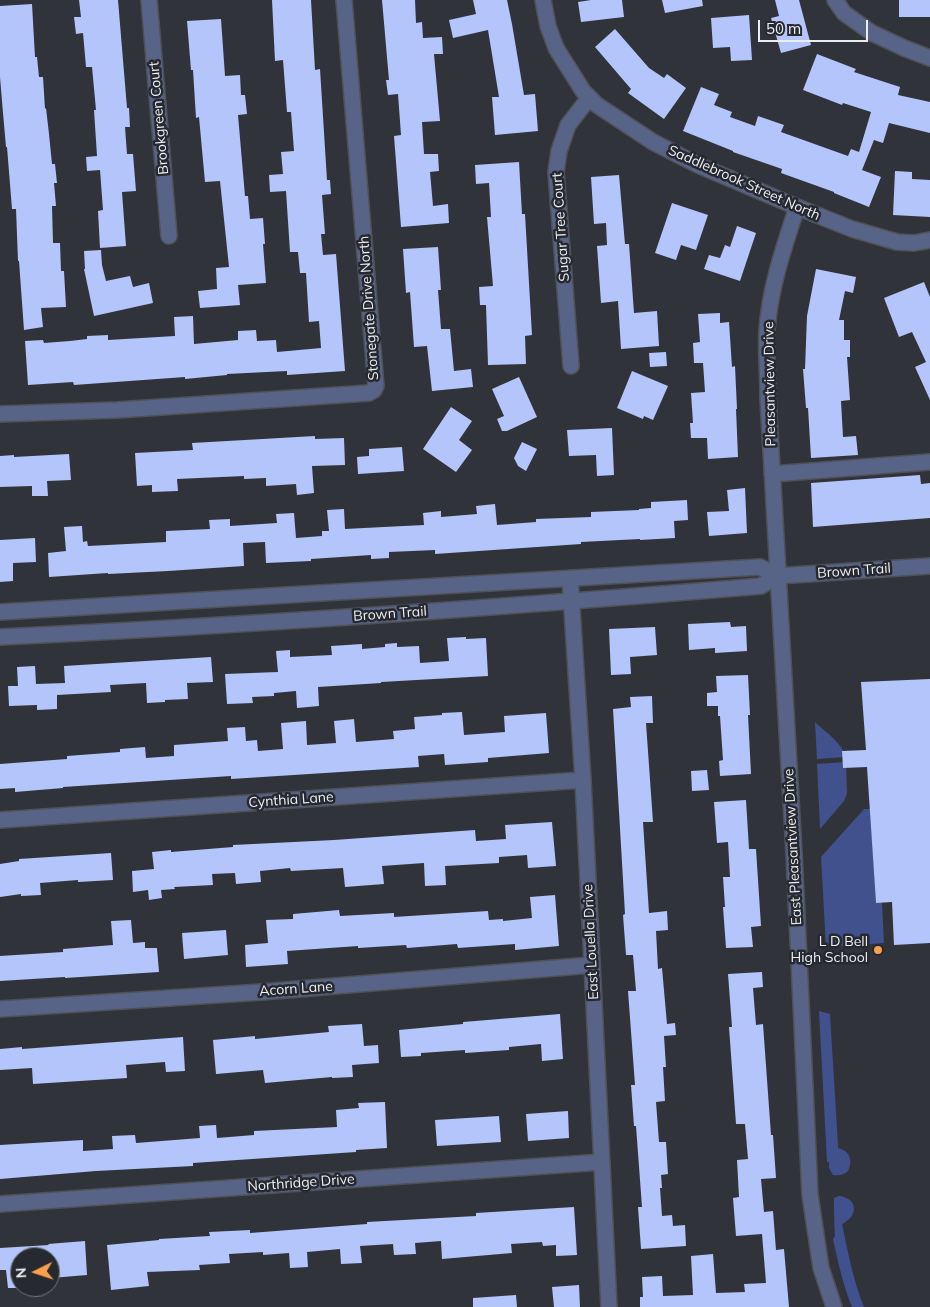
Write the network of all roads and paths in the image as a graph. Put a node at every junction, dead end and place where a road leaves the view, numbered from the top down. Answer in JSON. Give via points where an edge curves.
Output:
{"nodes":[{"id":1,"x":149,"y":0,"type":"edge"},
{"id":2,"x":344,"y":0,"type":"edge"},
{"id":3,"x":542,"y":0,"type":"edge"},
{"id":4,"x":835,"y":0,"type":"edge"},
{"id":5,"x":930,"y":58,"type":"edge"},
{"id":6,"x":589,"y":98,"type":"junction"},
{"id":7,"x":797,"y":207,"type":"junction"},
{"id":8,"x":170,"y":236,"type":"dead end"},
{"id":9,"x":930,"y":240,"type":"edge"},
{"id":10,"x":571,"y":366,"type":"dead end"},
{"id":11,"x":0,"y":414,"type":"edge"},
{"id":12,"x":930,"y":462,"type":"edge"},
{"id":13,"x":772,"y":474,"type":"junction"},
{"id":14,"x":930,"y":566,"type":"edge"},
{"id":15,"x":778,"y":576,"type":"junction"},
{"id":16,"x":570,"y":578,"type":"junction"},
{"id":17,"x":572,"y":601,"type":"junction"},
{"id":18,"x":161,"y":602,"type":"junction"},
{"id":19,"x":0,"y":612,"type":"edge"},
{"id":20,"x":164,"y":629,"type":"junction"},
{"id":21,"x":0,"y":637,"type":"edge"},
{"id":22,"x":582,"y":780,"type":"junction"},
{"id":23,"x":0,"y":820,"type":"edge"},
{"id":24,"x":592,"y":965,"type":"junction"},
{"id":25,"x":0,"y":1009,"type":"edge"},
{"id":26,"x":602,"y":1162,"type":"junction"},
{"id":27,"x":0,"y":1204,"type":"edge"},
{"id":28,"x":609,"y":1307,"type":"edge"},
{"id":29,"x":834,"y":1307,"type":"edge"}],
"edges":[{"from":1,"to":8,"type":"street","name":"Brookgreen Court"},
{"from":2,"to":11,"type":"street","name":"Stonegate Drive North","via":[[374,390],[369,393],[117,410]]},
{"from":3,"to":6,"type":"street","name":"Saddlebrook Street North","via":[[556,48]]},
{"from":4,"to":5,"type":"street","via":[[844,13],[872,33]]},
{"from":6,"to":7,"type":"street","name":"Saddlebrook Street North","via":[[653,142]]},
{"from":6,"to":10,"type":"street","name":"Sugar Tree Court","via":[[568,125],[556,172]]},
{"from":7,"to":9,"type":"street","name":"Saddlebrook Street North","via":[[896,242]]},
{"from":7,"to":13,"type":"street","name":"Pleasantview Drive","via":[[773,287],[767,330]]},
{"from":12,"to":13,"type":"street"},
{"from":13,"to":15,"type":"street","name":"East Pleasantview Drive"},
{"from":14,"to":15,"type":"street","name":"Brown Trail"},
{"from":15,"to":16,"type":"street","name":"Brown Trail","via":[[760,567]]},
{"from":15,"to":17,"type":"street","name":"Brown Trail","via":[[761,586]]},
{"from":15,"to":29,"type":"street","name":"East Pleasantview Drive","via":[[810,1195],[821,1268]]},
{"from":16,"to":17,"type":"street","name":"East Louella Drive"},
{"from":16,"to":18,"type":"street","name":"Brown Trail"},
{"from":17,"to":20,"type":"street","name":"Brown Trail"},
{"from":17,"to":22,"type":"street","name":"East Louella Drive"},
{"from":18,"to":19,"type":"street","name":"Brown Trail"},
{"from":18,"to":20,"type":"street"},
{"from":20,"to":21,"type":"street","name":"Brown Trail"},
{"from":22,"to":23,"type":"street","name":"Cynthia Lane"},
{"from":22,"to":24,"type":"street","name":"East Louella Drive"},
{"from":24,"to":25,"type":"street","name":"Acorn Lane"},
{"from":24,"to":26,"type":"street","name":"East Louella Drive"},
{"from":26,"to":27,"type":"street","name":"Northridge Drive"},
{"from":26,"to":28,"type":"street","name":"East Louella Drive"}]}
